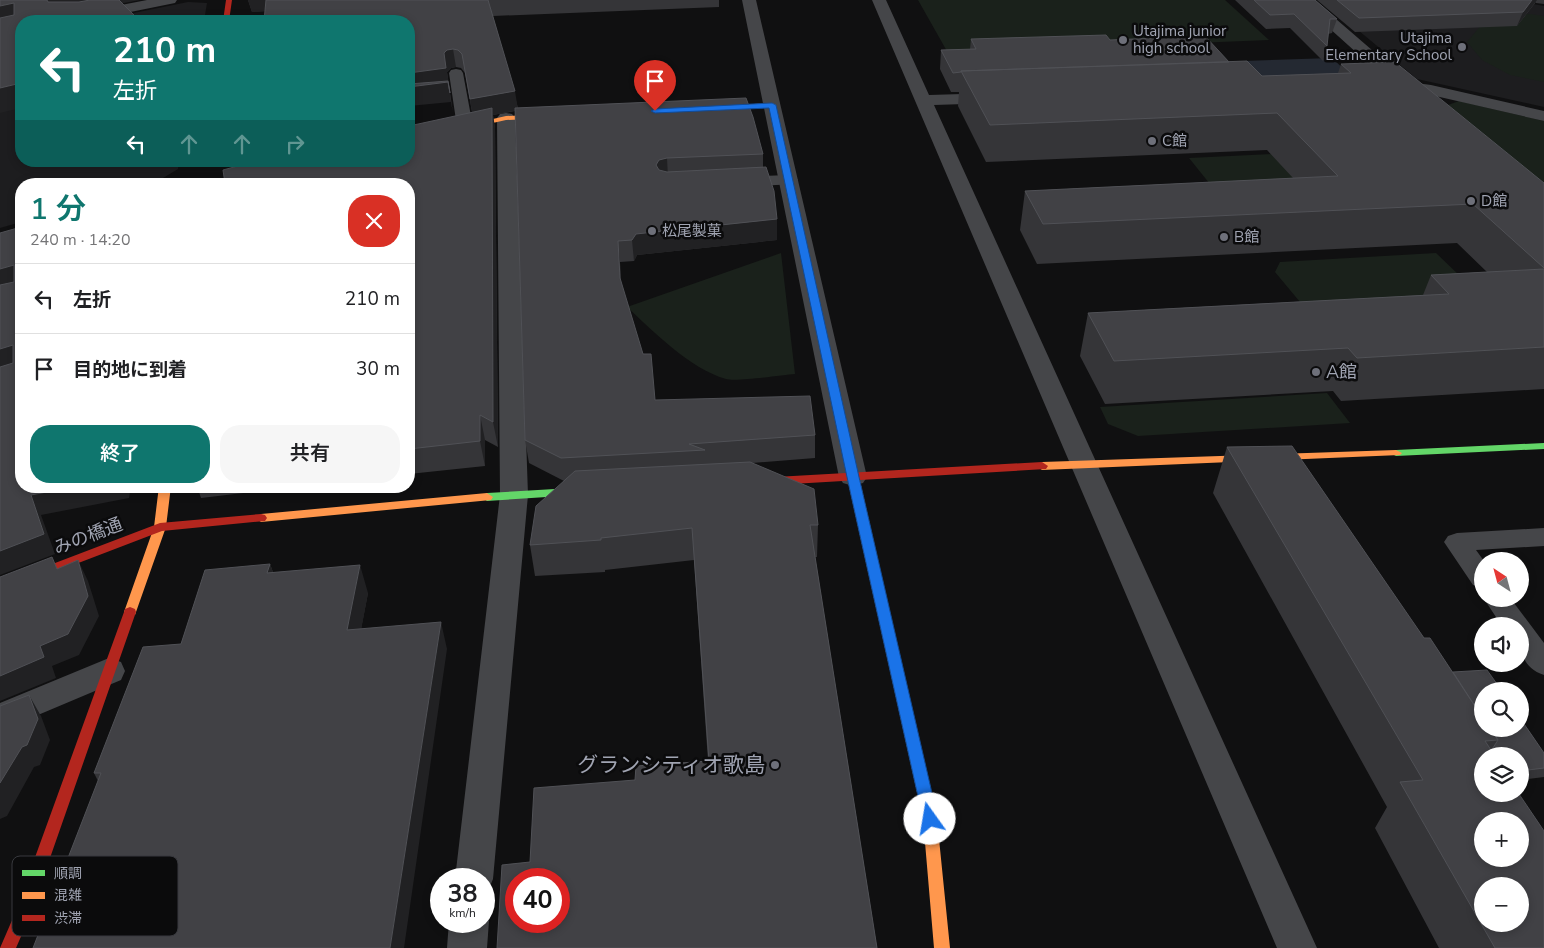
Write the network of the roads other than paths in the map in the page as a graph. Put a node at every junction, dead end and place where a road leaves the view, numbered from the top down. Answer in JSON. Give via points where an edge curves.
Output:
{"nodes":[{"id":1,"x":170,"y":0,"type":"edge"},
{"id":2,"x":229,"y":0,"type":"edge"},
{"id":3,"x":749,"y":0,"type":"edge"},
{"id":4,"x":879,"y":0,"type":"edge"},
{"id":5,"x":1305,"y":0,"type":"edge"},
{"id":6,"x":94,"y":15,"type":"edge"},
{"id":7,"x":227,"y":15,"type":"edge"},
{"id":8,"x":456,"y":72,"type":"edge"},
{"id":9,"x":1401,"y":84,"type":"junction"},
{"id":10,"x":1381,"y":85,"type":"edge"},
{"id":11,"x":460,"y":94,"type":"junction"},
{"id":12,"x":442,"y":95,"type":"edge"},
{"id":13,"x":1013,"y":97,"type":"edge"},
{"id":14,"x":924,"y":100,"type":"junction"},
{"id":15,"x":772,"y":105,"type":"junction"},
{"id":16,"x":704,"y":108,"type":"edge"},
{"id":17,"x":1431,"y":110,"type":"edge"},
{"id":18,"x":566,"y":115,"type":"edge"},
{"id":19,"x":1544,"y":116,"type":"edge"},
{"id":20,"x":506,"y":118,"type":"junction"},
{"id":21,"x":464,"y":127,"type":"junction"},
{"id":22,"x":415,"y":139,"type":"edge"},
{"id":23,"x":281,"y":167,"type":"edge"},
{"id":24,"x":220,"y":178,"type":"edge"},
{"id":25,"x":789,"y":180,"type":"junction"},
{"id":26,"x":724,"y":183,"type":"edge"},
{"id":27,"x":1544,"y":446,"type":"edge"},
{"id":28,"x":1280,"y":458,"type":"junction"},
{"id":29,"x":1084,"y":464,"type":"junction"},
{"id":30,"x":853,"y":477,"type":"junction"},
{"id":31,"x":743,"y":483,"type":"edge"},
{"id":32,"x":1296,"y":484,"type":"edge"},
{"id":33,"x":604,"y":490,"type":"edge"},
{"id":34,"x":164,"y":493,"type":"edge"},
{"id":35,"x":514,"y":495,"type":"junction"},
{"id":36,"x":160,"y":527,"type":"junction"},
{"id":37,"x":1544,"y":537,"type":"edge"},
{"id":38,"x":1474,"y":566,"type":"edge"},
{"id":39,"x":0,"y":589,"type":"edge"},
{"id":40,"x":1529,"y":643,"type":"edge"},
{"id":41,"x":1544,"y":664,"type":"edge"},
{"id":42,"x":109,"y":671,"type":"junction"},
{"id":43,"x":0,"y":718,"type":"edge"},
{"id":44,"x":43,"y":856,"type":"edge"},
{"id":45,"x":475,"y":868,"type":"edge"},
{"id":46,"x":469,"y":933,"type":"edge"},
{"id":47,"x":13,"y":936,"type":"edge"},
{"id":48,"x":8,"y":948,"type":"edge"},
{"id":49,"x":467,"y":948,"type":"edge"},
{"id":50,"x":942,"y":948,"type":"edge"},
{"id":51,"x":1297,"y":948,"type":"edge"}],
"edges":[{"from":1,"to":6,"type":"street"},
{"from":2,"to":7,"type":"street"},
{"from":3,"to":15,"type":"street"},
{"from":4,"to":14,"type":"street"},
{"from":5,"to":9,"type":"street"},
{"from":8,"to":11,"type":"lane"},
{"from":9,"to":10,"type":"street"},
{"from":9,"to":17,"type":"street"},
{"from":9,"to":19,"type":"street"},
{"from":11,"to":12,"type":"lane"},
{"from":11,"to":21,"type":"lane"},
{"from":13,"to":14,"type":"street"},
{"from":14,"to":29,"type":"street"},
{"from":15,"to":16,"type":"street"},
{"from":15,"to":25,"type":"street"},
{"from":18,"to":20,"type":"street"},
{"from":20,"to":21,"type":"street"},
{"from":20,"to":35,"type":"street"},
{"from":21,"to":22,"type":"street"},
{"from":23,"to":24,"type":"street"},
{"from":25,"to":26,"type":"lane"},
{"from":25,"to":30,"type":"street"},
{"from":27,"to":28,"type":"street"},
{"from":28,"to":29,"type":"street"},
{"from":28,"to":32,"type":"lane"},
{"from":29,"to":30,"type":"street"},
{"from":29,"to":51,"type":"street"},
{"from":30,"to":31,"type":"street"},
{"from":30,"to":50,"type":"street","via":[[930,819]]},
{"from":33,"to":35,"type":"street","name":"みの橋通"},
{"from":34,"to":36,"type":"street"},
{"from":35,"to":36,"type":"street","name":"みの橋通"},
{"from":35,"to":45,"type":"street"},
{"from":36,"to":39,"type":"street","name":"みの橋通"},
{"from":36,"to":42,"type":"street"},
{"from":37,"to":38,"type":"lane","via":[[1457,542]]},
{"from":40,"to":41,"type":"lane"},
{"from":42,"to":43,"type":"street"},
{"from":42,"to":44,"type":"street"},
{"from":46,"to":49,"type":"street"},
{"from":47,"to":48,"type":"street"}]}
